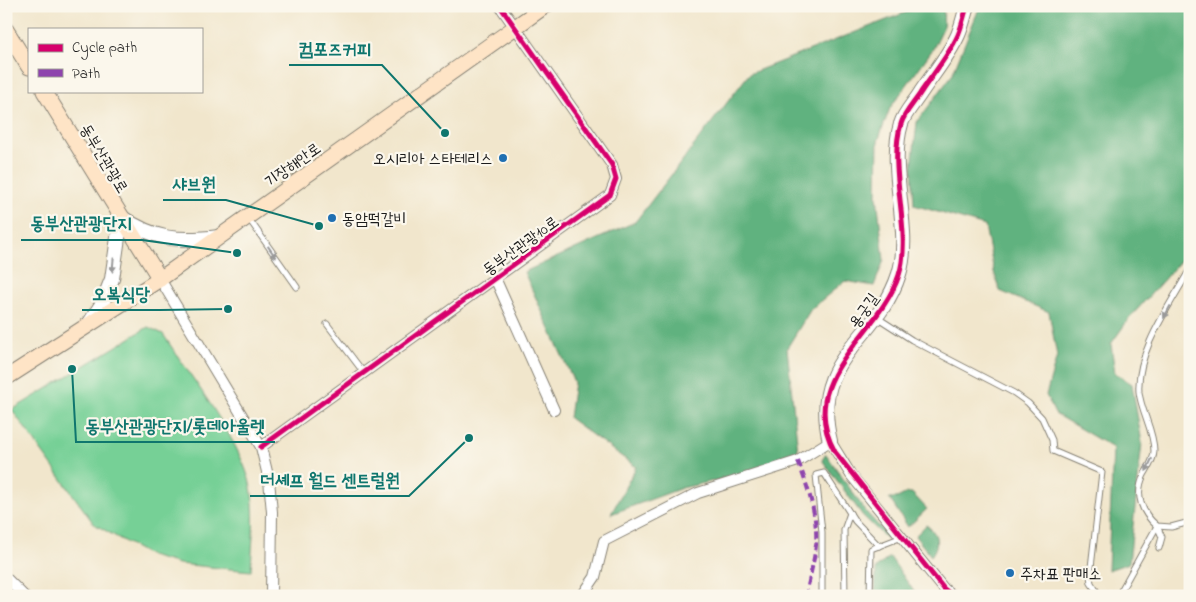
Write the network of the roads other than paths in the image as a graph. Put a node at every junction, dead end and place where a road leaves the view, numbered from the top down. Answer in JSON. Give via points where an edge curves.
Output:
{"nodes":[{"id":1,"x":500,"y":6,"type":"edge"},
{"id":2,"x":545,"y":6,"type":"edge"},
{"id":3,"x":967,"y":6,"type":"edge"},
{"id":4,"x":516,"y":27,"type":"junction"},
{"id":5,"x":6,"y":30,"type":"edge"},
{"id":6,"x":28,"y":64,"type":"edge"},
{"id":7,"x":45,"y":92,"type":"edge"},
{"id":8,"x":120,"y":217,"type":"junction"},
{"id":9,"x":248,"y":217,"type":"junction"},
{"id":10,"x":219,"y":237,"type":"junction"},
{"id":11,"x":1190,"y":269,"type":"edge"},
{"id":12,"x":495,"y":278,"type":"junction"},
{"id":13,"x":160,"y":279,"type":"junction"},
{"id":14,"x":297,"y":287,"type":"dead end"},
{"id":15,"x":875,"y":316,"type":"junction"},
{"id":16,"x":327,"y":324,"type":"dead end"},
{"id":17,"x":86,"y":329,"type":"junction"},
{"id":18,"x":364,"y":373,"type":"junction"},
{"id":19,"x":6,"y":378,"type":"edge"},
{"id":20,"x":554,"y":410,"type":"dead end"},
{"id":21,"x":830,"y":442,"type":"junction"},
{"id":22,"x":261,"y":447,"type":"junction"},
{"id":23,"x":850,"y":513,"type":"junction"},
{"id":24,"x":1190,"y":522,"type":"edge"},
{"id":25,"x":1157,"y":526,"type":"junction"},
{"id":26,"x":903,"y":536,"type":"junction"},
{"id":27,"x":879,"y":546,"type":"junction"},
{"id":28,"x":1159,"y":548,"type":"dead end"},
{"id":29,"x":6,"y":578,"type":"edge"},
{"id":30,"x":24,"y":596,"type":"edge"},
{"id":31,"x":271,"y":596,"type":"edge"},
{"id":32,"x":582,"y":596,"type":"edge"},
{"id":33,"x":822,"y":596,"type":"edge"},
{"id":34,"x":845,"y":596,"type":"edge"},
{"id":35,"x":870,"y":596,"type":"edge"},
{"id":36,"x":953,"y":596,"type":"edge"},
{"id":37,"x":1100,"y":596,"type":"edge"},
{"id":38,"x":1118,"y":596,"type":"edge"}],
"edges":[{"from":1,"to":4,"type":"street","name":"동부산관광10로"},
{"from":2,"to":4,"type":"main road","name":"기장해안로"},
{"from":3,"to":15,"type":"street","name":"용궁길","via":[[958,35],[901,122],[897,145],[903,253],[899,275]]},
{"from":4,"to":9,"type":"main road","name":"기장해안로"},
{"from":4,"to":12,"type":"street","name":"동부산관광10로","via":[[612,165],[616,179],[610,194]]},
{"from":5,"to":6,"type":"main road"},
{"from":7,"to":8,"type":"main road","name":"동부산관광로"},
{"from":8,"to":10,"type":"street","name":"동부산관광로","via":[[141,230],[166,239]]},
{"from":8,"to":13,"type":"main road","name":"동부산관광로"},
{"from":8,"to":17,"type":"street","name":"동부산관광로","one_way":true,"via":[[112,279],[102,304]]},
{"from":9,"to":10,"type":"main road","name":"기장해안로"},
{"from":9,"to":14,"type":"lane","one_way":true},
{"from":10,"to":13,"type":"main road","name":"기장해안로"},
{"from":11,"to":25,"type":"lane","one_way":true,"via":[[1145,352],[1139,374],[1140,401],[1154,449],[1140,485],[1140,500]]},
{"from":12,"to":18,"type":"street","name":"동부산관광10로"},
{"from":12,"to":20,"type":"street"},
{"from":13,"to":17,"type":"main road","name":"기장해안로"},
{"from":13,"to":22,"type":"street"},
{"from":15,"to":21,"type":"street","name":"용궁길","via":[[830,382],[824,402]]},
{"from":15,"to":37,"type":"lane","via":[[912,340],[1014,393],[1042,418],[1052,440],[1053,451],[1102,472],[1090,576]]},
{"from":16,"to":18,"type":"lane"},
{"from":17,"to":19,"type":"main road","name":"기장해안로"},
{"from":18,"to":22,"type":"street","name":"동부산관광10로"},
{"from":21,"to":26,"type":"street","name":"용궁길","via":[[852,475]]},
{"from":21,"to":32,"type":"street","via":[[798,461],[698,493],[604,541],[595,577]]},
{"from":22,"to":31,"type":"street","via":[[272,512]]},
{"from":23,"to":27,"type":"lane"},
{"from":23,"to":33,"type":"lane","via":[[824,473],[816,476],[822,532]]},
{"from":23,"to":34,"type":"lane","via":[[844,530]]},
{"from":24,"to":25,"type":"lane","via":[[1171,527]]},
{"from":25,"to":28,"type":"lane","via":[[1162,537]]},
{"from":25,"to":38,"type":"lane"},
{"from":26,"to":27,"type":"lane"},
{"from":26,"to":36,"type":"street","name":"용궁길","via":[[944,590]]},
{"from":27,"to":35,"type":"lane","via":[[871,549]]},
{"from":29,"to":30,"type":"street"}]}
